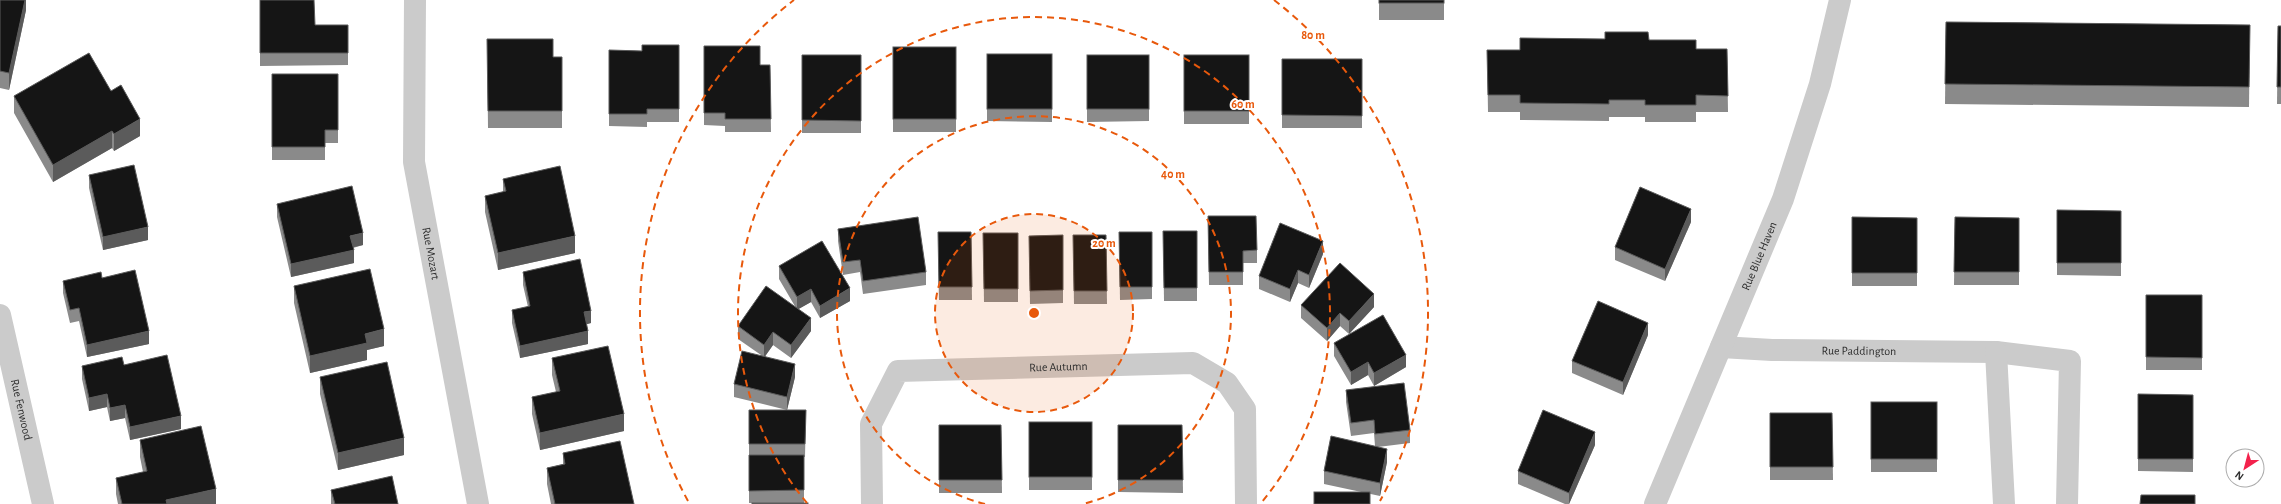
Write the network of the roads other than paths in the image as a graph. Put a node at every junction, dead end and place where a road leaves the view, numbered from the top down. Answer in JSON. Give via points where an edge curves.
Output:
{"nodes":[{"id":1,"x":415,"y":0,"type":"edge"},
{"id":2,"x":1840,"y":0,"type":"edge"},
{"id":3,"x":0,"y":315,"type":"edge"},
{"id":4,"x":1721,"y":347,"type":"junction"},
{"id":5,"x":1996,"y":352,"type":"junction"},
{"id":6,"x":43,"y":504,"type":"edge"},
{"id":7,"x":478,"y":504,"type":"edge"},
{"id":8,"x":872,"y":504,"type":"edge"},
{"id":9,"x":1246,"y":504,"type":"edge"},
{"id":10,"x":1655,"y":504,"type":"edge"},
{"id":11,"x":2004,"y":504,"type":"edge"},
{"id":12,"x":2067,"y":504,"type":"edge"}],
"edges":[{"from":1,"to":7,"type":"street","name":"Rue Mozart","via":[[414,162]]},
{"from":2,"to":4,"type":"street","name":"Rue Blue Haven","via":[[1820,84],[1783,199]]},
{"from":3,"to":6,"type":"street","name":"Rue Fenwood"},
{"from":4,"to":5,"type":"street","name":"Rue Paddington","via":[[1772,350]]},
{"from":4,"to":10,"type":"street","name":"Rue Blue Haven"},
{"from":5,"to":11,"type":"street"},
{"from":5,"to":12,"type":"street","name":"Rue Paddington","via":[[2070,361]]},
{"from":8,"to":9,"type":"street","name":"Rue Autumn","via":[[870,424],[898,371],[1193,364],[1227,383],[1245,409]]}]}
